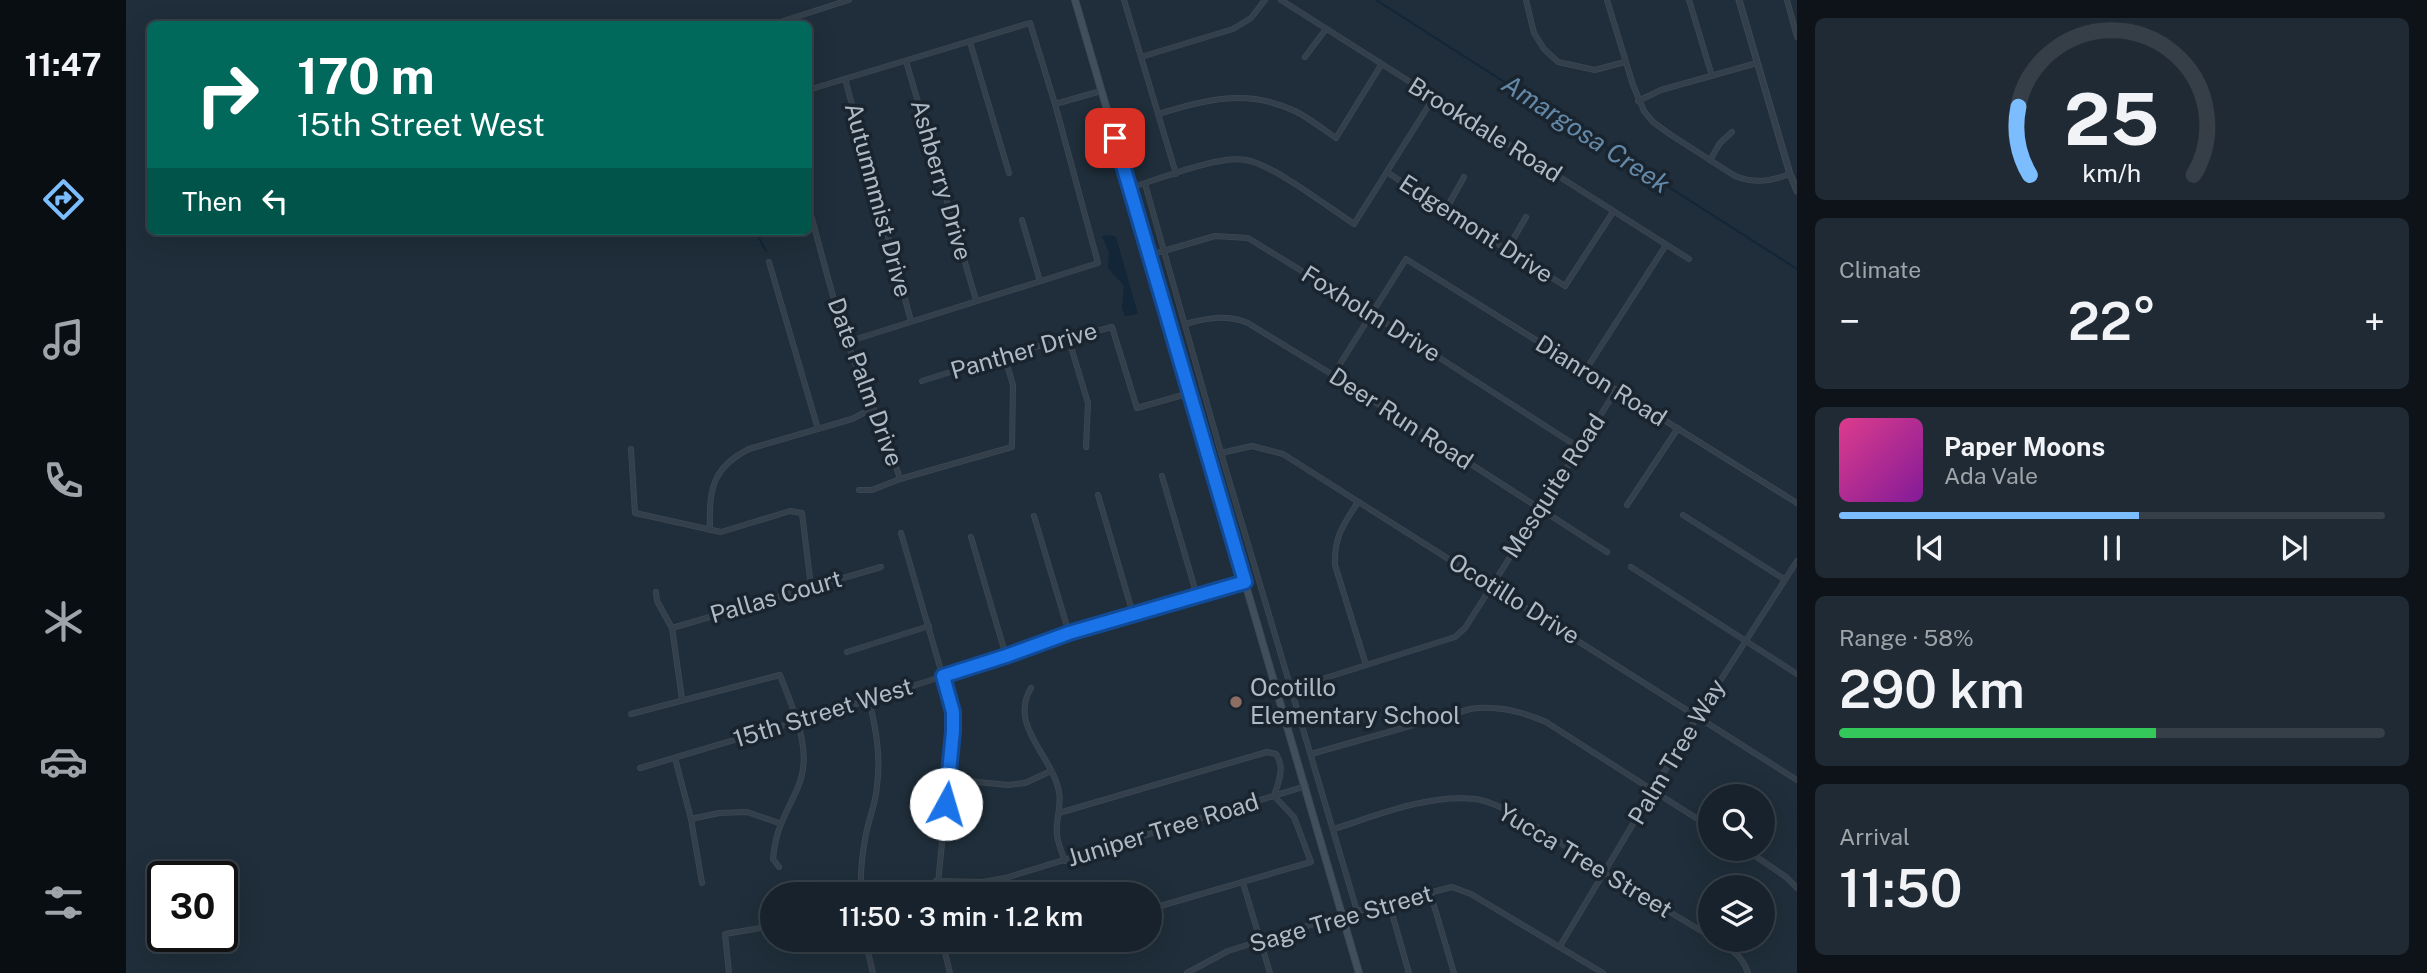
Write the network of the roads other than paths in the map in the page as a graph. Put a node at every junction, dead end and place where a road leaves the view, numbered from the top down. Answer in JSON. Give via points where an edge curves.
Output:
{"nodes":[{"id":1,"x":849,"y":0,"type":"edge"},
{"id":2,"x":1074,"y":0,"type":"edge"},
{"id":3,"x":1124,"y":0,"type":"edge"},
{"id":4,"x":1265,"y":0,"type":"edge"},
{"id":5,"x":1281,"y":0,"type":"edge"},
{"id":6,"x":1526,"y":0,"type":"edge"},
{"id":7,"x":1607,"y":0,"type":"edge"},
{"id":8,"x":1689,"y":0,"type":"edge"},
{"id":9,"x":1739,"y":0,"type":"edge"},
{"id":10,"x":1787,"y":0,"type":"edge"},
{"id":11,"x":783,"y":21,"type":"edge"},
{"id":12,"x":1326,"y":29,"type":"junction"},
{"id":13,"x":1797,"y":37,"type":"edge"},
{"id":14,"x":970,"y":42,"type":"junction"},
{"id":15,"x":1141,"y":57,"type":"junction"},
{"id":16,"x":1305,"y":57,"type":"dead end"},
{"id":17,"x":906,"y":61,"type":"junction"},
{"id":18,"x":1625,"y":62,"type":"junction"},
{"id":19,"x":1757,"y":63,"type":"junction"},
{"id":20,"x":1381,"y":65,"type":"junction"},
{"id":21,"x":1712,"y":76,"type":"junction"},
{"id":22,"x":845,"y":79,"type":"junction"},
{"id":23,"x":812,"y":89,"type":"edge"},
{"id":24,"x":1101,"y":91,"type":"junction"},
{"id":25,"x":1434,"y":97,"type":"junction"},
{"id":26,"x":1638,"y":101,"type":"junction"},
{"id":27,"x":1055,"y":104,"type":"junction"},
{"id":28,"x":1157,"y":114,"type":"junction"},
{"id":29,"x":1732,"y":132,"type":"dead end"},
{"id":30,"x":1710,"y":160,"type":"junction"},
{"id":31,"x":1387,"y":172,"type":"junction"},
{"id":32,"x":1009,"y":173,"type":"dead end"},
{"id":33,"x":1175,"y":174,"type":"junction"},
{"id":34,"x":1790,"y":174,"type":"junction"},
{"id":35,"x":1464,"y":177,"type":"dead end"},
{"id":36,"x":1145,"y":184,"type":"junction"},
{"id":37,"x":1130,"y":188,"type":"junction"},
{"id":38,"x":1797,"y":191,"type":"edge"},
{"id":39,"x":1445,"y":211,"type":"junction"},
{"id":40,"x":1613,"y":212,"type":"junction"},
{"id":41,"x":1526,"y":217,"type":"dead end"},
{"id":42,"x":812,"y":218,"type":"edge"},
{"id":43,"x":1022,"y":220,"type":"dead end"},
{"id":44,"x":1666,"y":245,"type":"junction"},
{"id":45,"x":1507,"y":250,"type":"junction"},
{"id":46,"x":1164,"y":251,"type":"junction"},
{"id":47,"x":1150,"y":255,"type":"junction"},
{"id":48,"x":1689,"y":259,"type":"dead end"},
{"id":49,"x":769,"y":262,"type":"dead end"},
{"id":50,"x":1040,"y":281,"type":"junction"},
{"id":51,"x":976,"y":300,"type":"junction"},
{"id":52,"x":1370,"y":313,"type":"junction"},
{"id":53,"x":911,"y":321,"type":"junction"},
{"id":54,"x":1185,"y":324,"type":"junction"},
{"id":55,"x":1068,"y":337,"type":"junction"},
{"id":56,"x":847,"y":342,"type":"junction"},
{"id":57,"x":1004,"y":355,"type":"junction"},
{"id":58,"x":1585,"y":371,"type":"junction"},
{"id":59,"x":1333,"y":374,"type":"junction"},
{"id":60,"x":922,"y":381,"type":"dead end"},
{"id":61,"x":1617,"y":390,"type":"junction"},
{"id":62,"x":1190,"y":393,"type":"junction"},
{"id":63,"x":873,"y":408,"type":"junction"},
{"id":64,"x":1678,"y":428,"type":"junction"},
{"id":65,"x":818,"y":429,"type":"junction"},
{"id":66,"x":1086,"y":447,"type":"dead end"},
{"id":67,"x":1578,"y":447,"type":"junction"},
{"id":68,"x":631,"y":449,"type":"dead end"},
{"id":69,"x":1221,"y":453,"type":"junction"},
{"id":70,"x":1162,"y":476,"type":"dead end"},
{"id":71,"x":900,"y":479,"type":"junction"},
{"id":72,"x":859,"y":490,"type":"dead end"},
{"id":73,"x":1098,"y":495,"type":"dead end"},
{"id":74,"x":1358,"y":502,"type":"junction"},
{"id":75,"x":1797,"y":503,"type":"edge"},
{"id":76,"x":1627,"y":505,"type":"dead end"},
{"id":77,"x":1539,"y":508,"type":"junction"},
{"id":78,"x":1683,"y":515,"type":"dead end"},
{"id":79,"x":1034,"y":516,"type":"dead end"},
{"id":80,"x":710,"y":530,"type":"junction"},
{"id":81,"x":901,"y":533,"type":"dead end"},
{"id":82,"x":971,"y":537,"type":"dead end"},
{"id":83,"x":1607,"y":552,"type":"dead end"},
{"id":84,"x":1797,"y":561,"type":"edge"},
{"id":85,"x":881,"y":567,"type":"dead end"},
{"id":86,"x":1631,"y":567,"type":"dead end"},
{"id":87,"x":1784,"y":579,"type":"junction"},
{"id":88,"x":1245,"y":582,"type":"junction"},
{"id":89,"x":1492,"y":585,"type":"junction"},
{"id":90,"x":811,"y":587,"type":"junction"},
{"id":91,"x":656,"y":592,"type":"dead end"},
{"id":92,"x":1197,"y":596,"type":"junction"},
{"id":93,"x":1133,"y":614,"type":"junction"},
{"id":94,"x":929,"y":626,"type":"junction"},
{"id":95,"x":672,"y":628,"type":"junction"},
{"id":96,"x":1069,"y":633,"type":"junction"},
{"id":97,"x":1745,"y":641,"type":"junction"},
{"id":98,"x":848,"y":652,"type":"dead end"},
{"id":99,"x":1006,"y":656,"type":"junction"},
{"id":100,"x":1366,"y":666,"type":"junction"},
{"id":101,"x":1797,"y":674,"type":"edge"},
{"id":102,"x":943,"y":676,"type":"junction"},
{"id":103,"x":1031,"y":688,"type":"dead end"},
{"id":104,"x":1292,"y":688,"type":"junction"},
{"id":105,"x":1278,"y":693,"type":"junction"},
{"id":106,"x":682,"y":699,"type":"junction"},
{"id":107,"x":869,"y":700,"type":"junction"},
{"id":108,"x":631,"y":714,"type":"dead end"},
{"id":109,"x":1697,"y":717,"type":"junction"},
{"id":110,"x":797,"y":720,"type":"junction"},
{"id":111,"x":1311,"y":754,"type":"junction"},
{"id":112,"x":675,"y":758,"type":"junction"},
{"id":113,"x":640,"y":768,"type":"dead end"},
{"id":114,"x":1051,"y":771,"type":"junction"},
{"id":115,"x":948,"y":779,"type":"junction"},
{"id":116,"x":1797,"y":780,"type":"edge"},
{"id":117,"x":1306,"y":786,"type":"junction"},
{"id":118,"x":1653,"y":791,"type":"junction"},
{"id":119,"x":1274,"y":796,"type":"junction"},
{"id":120,"x":1059,"y":813,"type":"junction"},
{"id":121,"x":691,"y":819,"type":"junction"},
{"id":122,"x":1698,"y":819,"type":"edge"},
{"id":123,"x":779,"y":823,"type":"junction"},
{"id":124,"x":1335,"y":829,"type":"junction"},
{"id":125,"x":1065,"y":861,"type":"junction"},
{"id":126,"x":1763,"y":861,"type":"edge"},
{"id":127,"x":779,"y":867,"type":"dead end"},
{"id":128,"x":1604,"y":872,"type":"junction"},
{"id":129,"x":936,"y":881,"type":"joint"},
{"id":130,"x":860,"y":882,"type":"edge"},
{"id":131,"x":702,"y":883,"type":"dead end"},
{"id":132,"x":1243,"y":883,"type":"junction"},
{"id":133,"x":1797,"y":888,"type":"edge"},
{"id":134,"x":1430,"y":892,"type":"junction"},
{"id":135,"x":1389,"y":903,"type":"junction"},
{"id":136,"x":1162,"y":906,"type":"edge"},
{"id":137,"x":1357,"y":911,"type":"junction"},
{"id":138,"x":1342,"y":915,"type":"junction"},
{"id":139,"x":760,"y":928,"type":"edge"},
{"id":140,"x":1698,"y":929,"type":"edge"},
{"id":141,"x":1261,"y":941,"type":"junction"},
{"id":142,"x":1560,"y":946,"type":"junction"},
{"id":143,"x":868,"y":952,"type":"edge"},
{"id":144,"x":945,"y":952,"type":"edge"},
{"id":145,"x":1735,"y":952,"type":"edge"},
{"id":146,"x":729,"y":973,"type":"edge"},
{"id":147,"x":873,"y":973,"type":"edge"},
{"id":148,"x":950,"y":973,"type":"edge"},
{"id":149,"x":1187,"y":973,"type":"edge"},
{"id":150,"x":1270,"y":973,"type":"edge"},
{"id":151,"x":1359,"y":973,"type":"edge"},
{"id":152,"x":1409,"y":973,"type":"edge"},
{"id":153,"x":1454,"y":973,"type":"edge"},
{"id":154,"x":1603,"y":973,"type":"edge"},
{"id":155,"x":1748,"y":973,"type":"edge"}],
"edges":[{"from":1,"to":11,"type":"street"},
{"from":2,"to":24,"type":"main road"},
{"from":3,"to":15,"type":"street"},
{"from":4,"to":15,"type":"street","via":[[1251,18],[1233,29]]},
{"from":5,"to":12,"type":"street","name":"Brookdale Road"},
{"from":6,"to":18,"type":"street","via":[[1534,33],[1559,62],[1595,70]]},
{"from":7,"to":18,"type":"street"},
{"from":8,"to":21,"type":"street"},
{"from":9,"to":19,"type":"street"},
{"from":10,"to":13,"type":"street"},
{"from":12,"to":16,"type":"street"},
{"from":12,"to":20,"type":"street","name":"Brookdale Road"},
{"from":14,"to":17,"type":"street"},
{"from":14,"to":27,"type":"street","via":[[1030,23]]},
{"from":14,"to":32,"type":"street"},
{"from":15,"to":28,"type":"street"},
{"from":17,"to":22,"type":"street"},
{"from":17,"to":51,"type":"street","name":"Ashberry Drive"},
{"from":18,"to":26,"type":"street"},
{"from":19,"to":21,"type":"street"},
{"from":19,"to":34,"type":"street"},
{"from":20,"to":25,"type":"street","name":"Brookdale Road"},
{"from":20,"to":28,"type":"street","via":[[1336,138],[1295,111],[1261,101],[1228,97]]},
{"from":21,"to":26,"type":"street"},
{"from":22,"to":23,"type":"street"},
{"from":22,"to":53,"type":"street","name":"Autumnmist Drive"},
{"from":24,"to":27,"type":"street"},
{"from":24,"to":37,"type":"main road"},
{"from":25,"to":31,"type":"street"},
{"from":25,"to":40,"type":"street","name":"Brookdale Road"},
{"from":26,"to":30,"type":"street","via":[[1653,122]]},
{"from":27,"to":50,"type":"street","via":[[1098,263]]},
{"from":28,"to":33,"type":"street"},
{"from":29,"to":30,"type":"street"},
{"from":30,"to":34,"type":"street","via":[[1747,181]]},
{"from":31,"to":33,"type":"street","via":[[1354,224],[1268,167],[1245,160],[1217,162]]},
{"from":31,"to":39,"type":"street","name":"Edgemont Drive"},
{"from":33,"to":36,"type":"street"},
{"from":34,"to":38,"type":"street"},
{"from":35,"to":39,"type":"street"},
{"from":36,"to":37,"type":"street"},
{"from":36,"to":46,"type":"street"},
{"from":37,"to":47,"type":"main road"},
{"from":39,"to":45,"type":"street","name":"Edgemont Drive"},
{"from":40,"to":44,"type":"street","name":"Brookdale Road"},
{"from":40,"to":45,"type":"street","name":"Edgemont Drive","via":[[1565,286]]},
{"from":41,"to":45,"type":"street"},
{"from":42,"to":56,"type":"street","name":"Date Palm Drive"},
{"from":43,"to":50,"type":"street"},
{"from":44,"to":48,"type":"street","name":"Brookdale Road"},
{"from":44,"to":58,"type":"street"},
{"from":46,"to":47,"type":"street","name":"Foxholm Drive"},
{"from":46,"to":52,"type":"street","name":"Foxholm Drive","via":[[1215,236],[1248,238]]},
{"from":46,"to":54,"type":"street"},
{"from":47,"to":62,"type":"main road"},
{"from":49,"to":65,"type":"street"},
{"from":50,"to":51,"type":"street"},
{"from":51,"to":53,"type":"street"},
{"from":52,"to":58,"type":"street","name":"Dianron Road","via":[[1406,259]]},
{"from":52,"to":59,"type":"street"},
{"from":52,"to":67,"type":"street","name":"Foxholm Drive"},
{"from":53,"to":56,"type":"street"},
{"from":54,"to":59,"type":"street","name":"Deer Run Road","via":[[1234,317]]},
{"from":54,"to":69,"type":"street"},
{"from":55,"to":57,"type":"street","name":"Panther Drive"},
{"from":55,"to":62,"type":"street","name":"Panther Drive","via":[[1112,327],[1137,408]]},
{"from":55,"to":66,"type":"street","via":[[1088,403]]},
{"from":56,"to":63,"type":"street","name":"Date Palm Drive"},
{"from":57,"to":60,"type":"street","name":"Panther Drive"},
{"from":57,"to":71,"type":"street","via":[[1013,385],[1012,447]]},
{"from":58,"to":61,"type":"street","name":"Dianron Road"},
{"from":59,"to":77,"type":"street","name":"Deer Run Road"},
{"from":61,"to":64,"type":"street","name":"Dianron Road"},
{"from":61,"to":67,"type":"street","name":"Mesquite Road"},
{"from":62,"to":88,"type":"main road"},
{"from":63,"to":65,"type":"street"},
{"from":63,"to":71,"type":"street","name":"Date Palm Drive"},
{"from":64,"to":75,"type":"street","name":"Dianron Road"},
{"from":64,"to":76,"type":"street"},
{"from":65,"to":80,"type":"street","via":[[736,456],[712,482]]},
{"from":67,"to":77,"type":"street","name":"Mesquite Road"},
{"from":68,"to":80,"type":"street","via":[[635,513]]},
{"from":69,"to":74,"type":"street","name":"Ocotillo Drive","via":[[1252,446],[1283,454]]},
{"from":69,"to":104,"type":"street"},
{"from":70,"to":92,"type":"street"},
{"from":71,"to":72,"type":"street"},
{"from":73,"to":93,"type":"street"},
{"from":74,"to":89,"type":"street","name":"Ocotillo Drive"},
{"from":74,"to":100,"type":"street","via":[[1334,547],[1335,565]]},
{"from":77,"to":83,"type":"street","name":"Deer Run Road"},
{"from":77,"to":89,"type":"street","name":"Mesquite Road"},
{"from":78,"to":87,"type":"street"},
{"from":79,"to":96,"type":"street"},
{"from":80,"to":90,"type":"street","via":[[720,532],[790,511],[802,513]]},
{"from":81,"to":94,"type":"street"},
{"from":82,"to":99,"type":"street"},
{"from":84,"to":87,"type":"street","name":"Palm Tree Way"},
{"from":85,"to":90,"type":"street","name":"Pallas Court"},
{"from":86,"to":97,"type":"street"},
{"from":87,"to":97,"type":"street","name":"Palm Tree Way"},
{"from":88,"to":92,"type":"street","name":"15th Street West"},
{"from":88,"to":105,"type":"main road"},
{"from":89,"to":100,"type":"street","name":"Mesquite Road","via":[[1455,638]]},
{"from":89,"to":109,"type":"street","name":"Ocotillo Drive"},
{"from":90,"to":95,"type":"street","name":"Pallas Court"},
{"from":91,"to":95,"type":"street"},
{"from":92,"to":93,"type":"street","name":"15th Street West"},
{"from":93,"to":96,"type":"street","name":"15th Street West"},
{"from":94,"to":98,"type":"street"},
{"from":94,"to":102,"type":"street"},
{"from":95,"to":106,"type":"street"},
{"from":96,"to":99,"type":"street","name":"15th Street West"},
{"from":97,"to":101,"type":"street"},
{"from":97,"to":109,"type":"street","name":"Palm Tree Way"},
{"from":99,"to":102,"type":"street","name":"15th Street West"},
{"from":100,"to":104,"type":"street","name":"Mesquite Road"},
{"from":102,"to":107,"type":"street","name":"15th Street West"},
{"from":102,"to":115,"type":"street","via":[[953,712]]},
{"from":103,"to":114,"type":"street","via":[[1024,700],[1028,730]]},
{"from":104,"to":105,"type":"street","name":"Mesquite Road"},
{"from":104,"to":111,"type":"street"},
{"from":105,"to":117,"type":"main road"},
{"from":106,"to":108,"type":"street"},
{"from":106,"to":110,"type":"street","via":[[780,675]]},
{"from":107,"to":110,"type":"street","name":"15th Street West"},
{"from":107,"to":130,"type":"street","via":[[879,770]]},
{"from":109,"to":116,"type":"street","name":"Ocotillo Drive"},
{"from":109,"to":118,"type":"street","name":"Palm Tree Way"},
{"from":110,"to":112,"type":"street","name":"15th Street West"},
{"from":110,"to":123,"type":"street","via":[[804,747],[800,784]]},
{"from":111,"to":118,"type":"street","via":[[1470,709],[1497,707],[1546,722]]},
{"from":111,"to":124,"type":"street"},
{"from":112,"to":113,"type":"street","name":"15th Street West"},
{"from":112,"to":121,"type":"street"},
{"from":114,"to":115,"type":"street","via":[[1008,785]]},
{"from":114,"to":120,"type":"street","via":[[1059,792]]},
{"from":115,"to":129,"type":"street"},
{"from":117,"to":119,"type":"street","name":"Juniper Tree Road"},
{"from":117,"to":138,"type":"main road"},
{"from":118,"to":122,"type":"street"},
{"from":118,"to":128,"type":"street","name":"Palm Tree Way"},
{"from":119,"to":120,"type":"street","via":[[1281,761],[1267,752]]},
{"from":119,"to":125,"type":"street","name":"Juniper Tree Road"},
{"from":119,"to":132,"type":"street","via":[[1294,817],[1311,862]]},
{"from":120,"to":125,"type":"street","via":[[1056,834]]},
{"from":121,"to":123,"type":"street","via":[[747,812]]},
{"from":121,"to":131,"type":"street"},
{"from":123,"to":127,"type":"street","via":[[773,859]]},
{"from":124,"to":128,"type":"street","name":"Yucca Tree Street","via":[[1405,807],[1477,799],[1528,823]]},
{"from":124,"to":137,"type":"street"},
{"from":125,"to":129,"type":"street","name":"Juniper Tree Road","via":[[983,882]]},
{"from":126,"to":133,"type":"street"},
{"from":128,"to":140,"type":"street","name":"Yucca Tree Street"},
{"from":128,"to":142,"type":"street","name":"Palm Tree Way"},
{"from":132,"to":136,"type":"street"},
{"from":132,"to":141,"type":"street"},
{"from":134,"to":135,"type":"street","name":"Sage Tree Street"},
{"from":134,"to":142,"type":"street","name":"Sage Tree Street","via":[[1452,887],[1471,894]]},
{"from":134,"to":153,"type":"street"},
{"from":135,"to":137,"type":"street","name":"Sage Tree Street"},
{"from":135,"to":152,"type":"street"},
{"from":137,"to":138,"type":"street","name":"Sage Tree Street"},
{"from":138,"to":141,"type":"street","name":"Sage Tree Street"},
{"from":138,"to":151,"type":"main road"},
{"from":139,"to":146,"type":"street","via":[[725,934]]},
{"from":141,"to":149,"type":"street","name":"Sage Tree Street","via":[[1228,951]]},
{"from":141,"to":150,"type":"street"},
{"from":142,"to":154,"type":"street","name":"Sage Tree Street"},
{"from":143,"to":147,"type":"street"},
{"from":144,"to":148,"type":"street"},
{"from":145,"to":155,"type":"street"}]}
